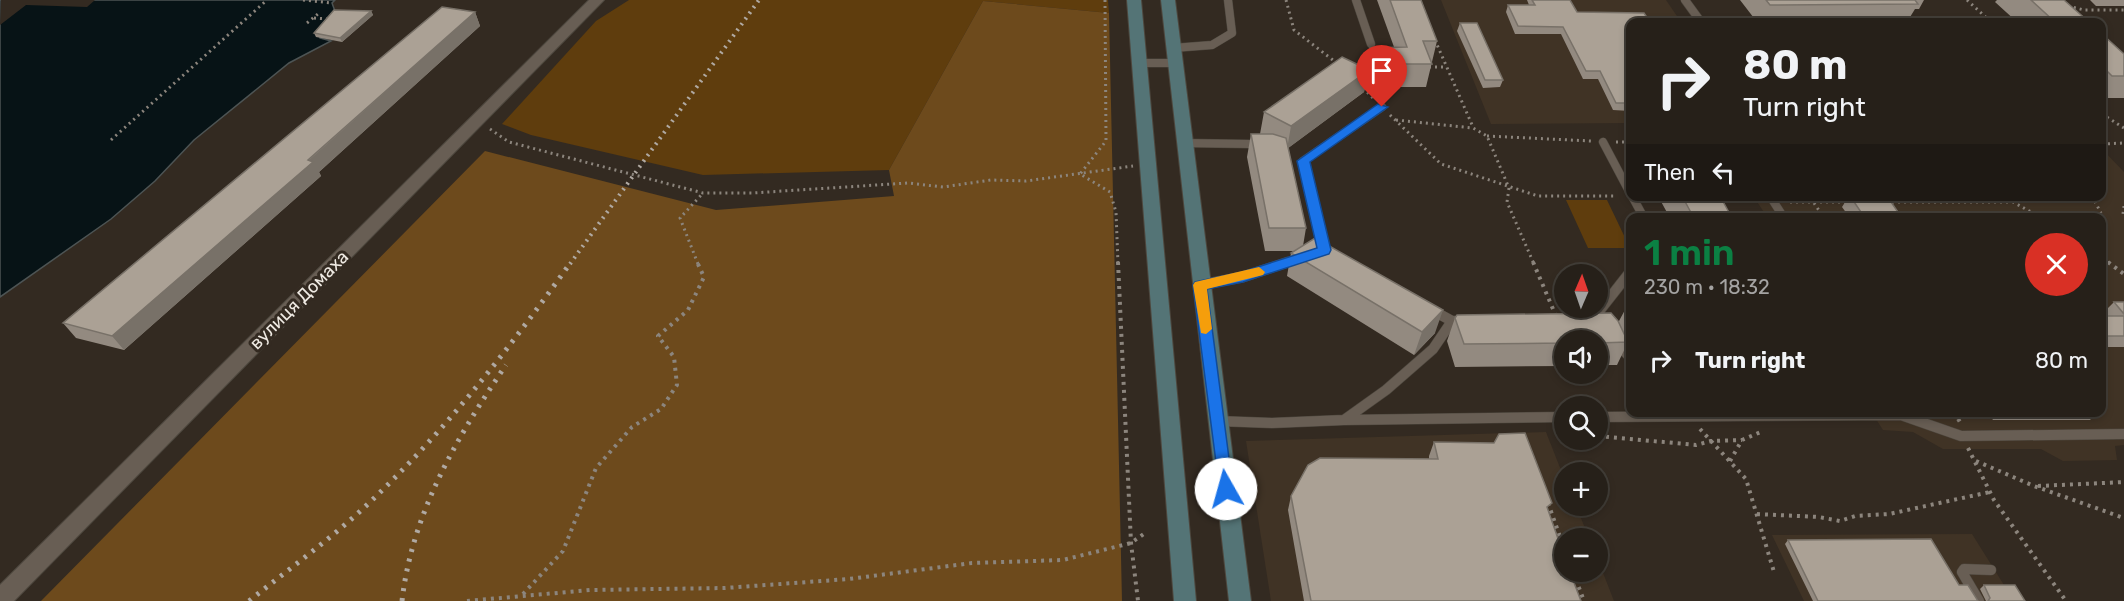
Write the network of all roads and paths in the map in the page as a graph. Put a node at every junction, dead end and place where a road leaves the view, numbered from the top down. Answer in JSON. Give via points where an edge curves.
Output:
{"nodes":[{"id":1,"x":267,"y":0,"type":"edge"},
{"id":2,"x":303,"y":0,"type":"edge"},
{"id":3,"x":597,"y":0,"type":"edge"},
{"id":4,"x":1105,"y":0,"type":"edge"},
{"id":5,"x":1134,"y":0,"type":"edge"},
{"id":6,"x":1168,"y":0,"type":"edge"},
{"id":7,"x":1228,"y":0,"type":"edge"},
{"id":8,"x":1286,"y":0,"type":"edge"},
{"id":9,"x":1356,"y":0,"type":"edge"},
{"id":10,"x":1685,"y":0,"type":"edge"},
{"id":11,"x":1967,"y":0,"type":"edge"},
{"id":12,"x":332,"y":3,"type":"dead end"},
{"id":13,"x":2061,"y":4,"type":"edge"},
{"id":14,"x":2124,"y":10,"type":"edge"},
{"id":15,"x":319,"y":13,"type":"dead end"},
{"id":16,"x":314,"y":18,"type":"junction"},
{"id":17,"x":1698,"y":18,"type":"edge"},
{"id":18,"x":1987,"y":18,"type":"edge"},
{"id":19,"x":327,"y":20,"type":"edge"},
{"id":20,"x":307,"y":23,"type":"dead end"},
{"id":21,"x":1433,"y":33,"type":"edge"},
{"id":22,"x":1371,"y":44,"type":"dead end"},
{"id":23,"x":1174,"y":55,"type":"junction"},
{"id":24,"x":1140,"y":63,"type":"junction"},
{"id":25,"x":1423,"y":67,"type":"edge"},
{"id":26,"x":1446,"y":67,"type":"junction"},
{"id":27,"x":1344,"y":69,"type":"edge"},
{"id":28,"x":1359,"y":84,"type":"edge"},
{"id":29,"x":1382,"y":107,"type":"junction"},
{"id":30,"x":2106,"y":117,"type":"edge"},
{"id":31,"x":479,"y":120,"type":"junction"},
{"id":32,"x":1396,"y":120,"type":"junction"},
{"id":33,"x":1473,"y":128,"type":"junction"},
{"id":34,"x":2124,"y":128,"type":"edge"},
{"id":35,"x":1487,"y":136,"type":"junction"},
{"id":36,"x":111,"y":140,"type":"dead end"},
{"id":37,"x":1183,"y":142,"type":"junction"},
{"id":38,"x":1603,"y":142,"type":"junction"},
{"id":39,"x":1626,"y":142,"type":"edge"},
{"id":40,"x":2124,"y":143,"type":"edge"},
{"id":41,"x":2106,"y":144,"type":"edge"},
{"id":42,"x":1271,"y":151,"type":"edge"},
{"id":43,"x":1293,"y":157,"type":"edge"},
{"id":44,"x":1303,"y":161,"type":"junction"},
{"id":45,"x":1148,"y":164,"type":"junction"},
{"id":46,"x":1080,"y":174,"type":"junction"},
{"id":47,"x":1626,"y":186,"type":"edge"},
{"id":48,"x":1509,"y":188,"type":"junction"},
{"id":49,"x":703,"y":193,"type":"junction"},
{"id":50,"x":1619,"y":196,"type":"dead end"},
{"id":51,"x":1800,"y":201,"type":"edge"},
{"id":52,"x":1818,"y":201,"type":"edge"},
{"id":53,"x":2095,"y":201,"type":"edge"},
{"id":54,"x":1814,"y":202,"type":"junction"},
{"id":55,"x":1860,"y":202,"type":"edge"},
{"id":56,"x":1884,"y":202,"type":"edge"},
{"id":57,"x":2012,"y":202,"type":"joint"},
{"id":58,"x":2124,"y":206,"type":"edge"},
{"id":59,"x":1821,"y":213,"type":"edge"},
{"id":60,"x":2033,"y":213,"type":"edge"},
{"id":61,"x":2101,"y":213,"type":"dead end"},
{"id":62,"x":2123,"y":214,"type":"edge"},
{"id":63,"x":1324,"y":250,"type":"junction"},
{"id":64,"x":1334,"y":256,"type":"edge"},
{"id":65,"x":2106,"y":261,"type":"edge"},
{"id":66,"x":2124,"y":274,"type":"edge"},
{"id":67,"x":1626,"y":277,"type":"edge"},
{"id":68,"x":1200,"y":285,"type":"junction"},
{"id":69,"x":1423,"y":305,"type":"edge"},
{"id":70,"x":1593,"y":319,"type":"junction"},
{"id":71,"x":1558,"y":320,"type":"joint"},
{"id":72,"x":1452,"y":321,"type":"junction"},
{"id":73,"x":1476,"y":321,"type":"edge"},
{"id":74,"x":1601,"y":327,"type":"edge"},
{"id":75,"x":1608,"y":334,"type":"edge"},
{"id":76,"x":1626,"y":353,"type":"edge"},
{"id":77,"x":1626,"y":416,"type":"edge"},
{"id":78,"x":1554,"y":417,"type":"edge"},
{"id":79,"x":1608,"y":417,"type":"edge"},
{"id":80,"x":1689,"y":417,"type":"edge"},
{"id":81,"x":1776,"y":417,"type":"edge"},
{"id":82,"x":1908,"y":417,"type":"edge"},
{"id":83,"x":1344,"y":420,"type":"junction"},
{"id":84,"x":1217,"y":421,"type":"junction"},
{"id":85,"x":2124,"y":434,"type":"edge"},
{"id":86,"x":1961,"y":436,"type":"junction"},
{"id":87,"x":1608,"y":437,"type":"edge"},
{"id":88,"x":1742,"y":440,"type":"junction"},
{"id":89,"x":1711,"y":441,"type":"junction"},
{"id":90,"x":1730,"y":461,"type":"junction"},
{"id":91,"x":1975,"y":461,"type":"junction"},
{"id":92,"x":2124,"y":482,"type":"edge"},
{"id":93,"x":2034,"y":486,"type":"junction"},
{"id":94,"x":1990,"y":492,"type":"junction"},
{"id":95,"x":1545,"y":494,"type":"edge"},
{"id":96,"x":1757,"y":514,"type":"junction"},
{"id":97,"x":2124,"y":518,"type":"edge"},
{"id":98,"x":1557,"y":528,"type":"edge"},
{"id":99,"x":1145,"y":533,"type":"dead end"},
{"id":100,"x":1131,"y":543,"type":"junction"},
{"id":101,"x":1991,"y":570,"type":"dead end"},
{"id":102,"x":1774,"y":572,"type":"dead end"},
{"id":103,"x":1577,"y":582,"type":"edge"},
{"id":104,"x":523,"y":594,"type":"junction"},
{"id":105,"x":0,"y":600,"type":"edge"},
{"id":106,"x":467,"y":601,"type":"edge"},
{"id":107,"x":1138,"y":601,"type":"edge"},
{"id":108,"x":1185,"y":601,"type":"edge"},
{"id":109,"x":1240,"y":601,"type":"edge"},
{"id":110,"x":1584,"y":601,"type":"edge"},
{"id":111,"x":1979,"y":601,"type":"edge"},
{"id":112,"x":2067,"y":601,"type":"edge"}],
"edges":[{"from":1,"to":36,"type":"path"},
{"from":2,"to":12,"type":"path"},
{"from":3,"to":31,"type":"street","name":"вулиця Домаха"},
{"from":4,"to":46,"type":"path","via":[[1106,141]]},
{"from":5,"to":24,"type":"street"},
{"from":6,"to":23,"type":"street"},
{"from":7,"to":23,"type":"lane","via":[[1234,28],[1227,37]]},
{"from":8,"to":27,"type":"path","via":[[1294,30]]},
{"from":9,"to":22,"type":"lane"},
{"from":10,"to":17,"type":"lane"},
{"from":11,"to":18,"type":"path"},
{"from":13,"to":14,"type":"path","via":[[2084,10]]},
{"from":15,"to":16,"type":"path"},
{"from":16,"to":19,"type":"path"},
{"from":16,"to":20,"type":"path"},
{"from":21,"to":26,"type":"path"},
{"from":23,"to":24,"type":"lane"},
{"from":23,"to":37,"type":"street"},
{"from":24,"to":45,"type":"street"},
{"from":25,"to":26,"type":"path"},
{"from":26,"to":33,"type":"path"},
{"from":28,"to":29,"type":"path"},
{"from":29,"to":32,"type":"path"},
{"from":29,"to":44,"type":"lane"},
{"from":30,"to":34,"type":"path"},
{"from":31,"to":49,"type":"path","via":[[509,142]]},
{"from":31,"to":105,"type":"street","name":"вулиця Домаха"},
{"from":32,"to":33,"type":"path"},
{"from":32,"to":48,"type":"path","via":[[1441,164]]},
{"from":33,"to":35,"type":"path"},
{"from":35,"to":38,"type":"path"},
{"from":35,"to":48,"type":"path"},
{"from":37,"to":42,"type":"lane","via":[[1250,144]]},
{"from":37,"to":68,"type":"street"},
{"from":38,"to":39,"type":"path"},
{"from":38,"to":47,"type":"lane"},
{"from":40,"to":41,"type":"path"},
{"from":43,"to":44,"type":"lane"},
{"from":44,"to":63,"type":"lane"},
{"from":45,"to":46,"type":"path"},
{"from":45,"to":108,"type":"street"},
{"from":46,"to":49,"type":"path","via":[[943,187],[908,183],[752,194]]},
{"from":46,"to":100,"type":"path","via":[[1110,192],[1116,212]]},
{"from":48,"to":50,"type":"path","via":[[1538,196]]},
{"from":48,"to":71,"type":"path","via":[[1507,202]]},
{"from":49,"to":104,"type":"path","via":[[680,218],[704,277],[688,310],[658,336],[674,357],[677,385],[662,409],[632,427],[596,468],[563,551]]},
{"from":51,"to":54,"type":"path"},
{"from":52,"to":54,"type":"path"},
{"from":53,"to":61,"type":"path"},
{"from":54,"to":55,"type":"path"},
{"from":54,"to":59,"type":"path"},
{"from":56,"to":57,"type":"path"},
{"from":57,"to":60,"type":"path"},
{"from":58,"to":62,"type":"path"},
{"from":63,"to":64,"type":"lane"},
{"from":63,"to":68,"type":"lane","via":[[1243,277]]},
{"from":65,"to":66,"type":"path"},
{"from":67,"to":70,"type":"lane"},
{"from":68,"to":84,"type":"street"},
{"from":69,"to":72,"type":"lane"},
{"from":70,"to":71,"type":"lane"},
{"from":70,"to":74,"type":"lane"},
{"from":72,"to":73,"type":"lane"},
{"from":72,"to":83,"type":"lane","via":[[1433,349]]},
{"from":75,"to":76,"type":"lane"},
{"from":77,"to":79,"type":"lane"},
{"from":78,"to":83,"type":"lane"},
{"from":80,"to":89,"type":"path"},
{"from":81,"to":88,"type":"path","via":[[1770,428]]},
{"from":82,"to":86,"type":"lane"},
{"from":83,"to":84,"type":"lane"},
{"from":84,"to":109,"type":"street"},
{"from":85,"to":86,"type":"lane"},
{"from":86,"to":91,"type":"path"},
{"from":87,"to":89,"type":"path","via":[[1696,446]]},
{"from":88,"to":89,"type":"path"},
{"from":88,"to":90,"type":"path"},
{"from":89,"to":90,"type":"path"},
{"from":90,"to":96,"type":"path","via":[[1746,479]]},
{"from":91,"to":93,"type":"path"},
{"from":91,"to":94,"type":"path"},
{"from":92,"to":93,"type":"path"},
{"from":93,"to":97,"type":"path"},
{"from":94,"to":96,"type":"path","via":[[1840,521]]},
{"from":94,"to":112,"type":"path"},
{"from":95,"to":98,"type":"path"},
{"from":96,"to":102,"type":"path"},
{"from":99,"to":100,"type":"path"},
{"from":100,"to":104,"type":"path","via":[[1063,560],[972,563],[849,579],[725,588]]},
{"from":100,"to":107,"type":"path"},
{"from":101,"to":111,"type":"lane","via":[[1962,572]]},
{"from":103,"to":110,"type":"path"},
{"from":104,"to":106,"type":"path"}]}
